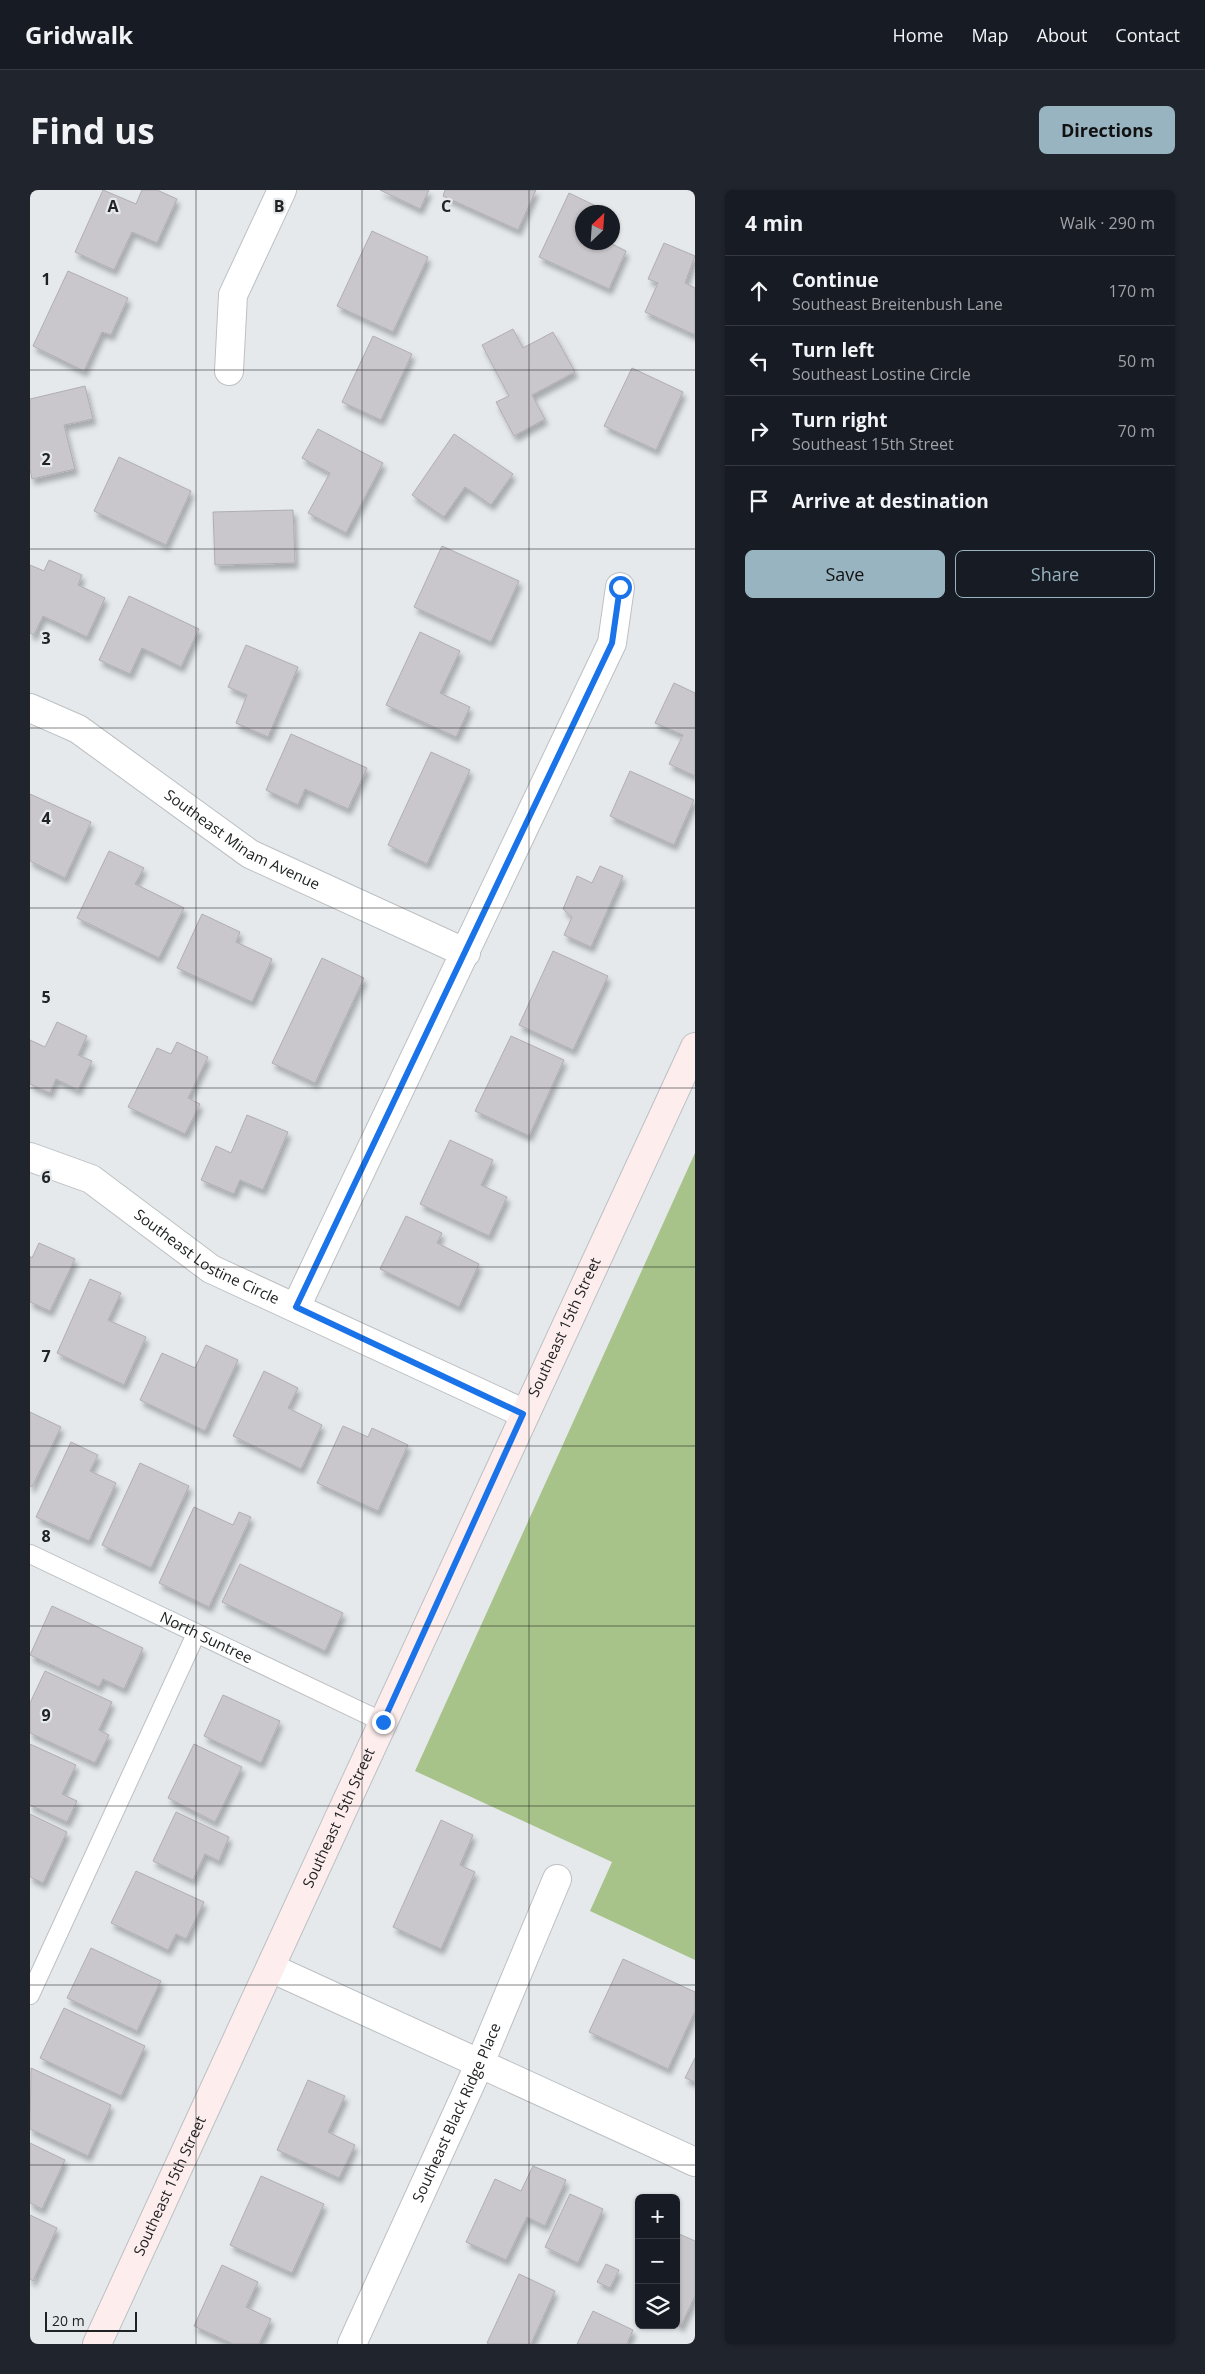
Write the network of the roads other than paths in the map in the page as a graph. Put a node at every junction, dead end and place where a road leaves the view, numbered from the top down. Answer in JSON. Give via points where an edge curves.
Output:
{"nodes":[{"id":1,"x":282,"y":190,"type":"edge"},
{"id":2,"x":229,"y":371,"type":"dead end"},
{"id":3,"x":620,"y":587,"type":"dead end"},
{"id":4,"x":30,"y":708,"type":"edge"},
{"id":5,"x":466,"y":953,"type":"junction"},
{"id":6,"x":695,"y":1046,"type":"edge"},
{"id":7,"x":30,"y":1157,"type":"edge"},
{"id":8,"x":296,"y":1307,"type":"junction"},
{"id":9,"x":523,"y":1414,"type":"junction"},
{"id":10,"x":30,"y":1554,"type":"edge"},
{"id":11,"x":196,"y":1634,"type":"junction"},
{"id":12,"x":383,"y":1722,"type":"junction"},
{"id":13,"x":557,"y":1879,"type":"dead end"},
{"id":14,"x":271,"y":1968,"type":"junction"},
{"id":15,"x":30,"y":1995,"type":"edge"},
{"id":16,"x":480,"y":2063,"type":"junction"},
{"id":17,"x":695,"y":2162,"type":"edge"},
{"id":18,"x":96,"y":2344,"type":"edge"},
{"id":19,"x":352,"y":2344,"type":"edge"}],
"edges":[{"from":1,"to":2,"type":"street","via":[[233,295]]},
{"from":3,"to":5,"type":"street","via":[[612,643]]},
{"from":4,"to":5,"type":"street","name":"Southeast Minam Avenue","via":[[78,729],[250,854]]},
{"from":5,"to":8,"type":"street"},
{"from":6,"to":9,"type":"main road","name":"Southeast 15th Street"},
{"from":7,"to":8,"type":"street","name":"Southeast Lostine Circle","via":[[91,1179],[211,1269]]},
{"from":8,"to":9,"type":"street","name":"Southeast Lostine Circle"},
{"from":9,"to":12,"type":"main road","name":"Southeast 15th Street"},
{"from":10,"to":11,"type":"lane","name":"North Suntree"},
{"from":11,"to":12,"type":"lane","name":"North Suntree"},
{"from":11,"to":15,"type":"lane"},
{"from":12,"to":14,"type":"main road","name":"Southeast 15th Street"},
{"from":13,"to":16,"type":"street","name":"Southeast Black Ridge Place"},
{"from":14,"to":16,"type":"street"},
{"from":14,"to":18,"type":"main road","name":"Southeast 15th Street"},
{"from":16,"to":17,"type":"street"},
{"from":16,"to":19,"type":"street","name":"Southeast Black Ridge Place"}]}
